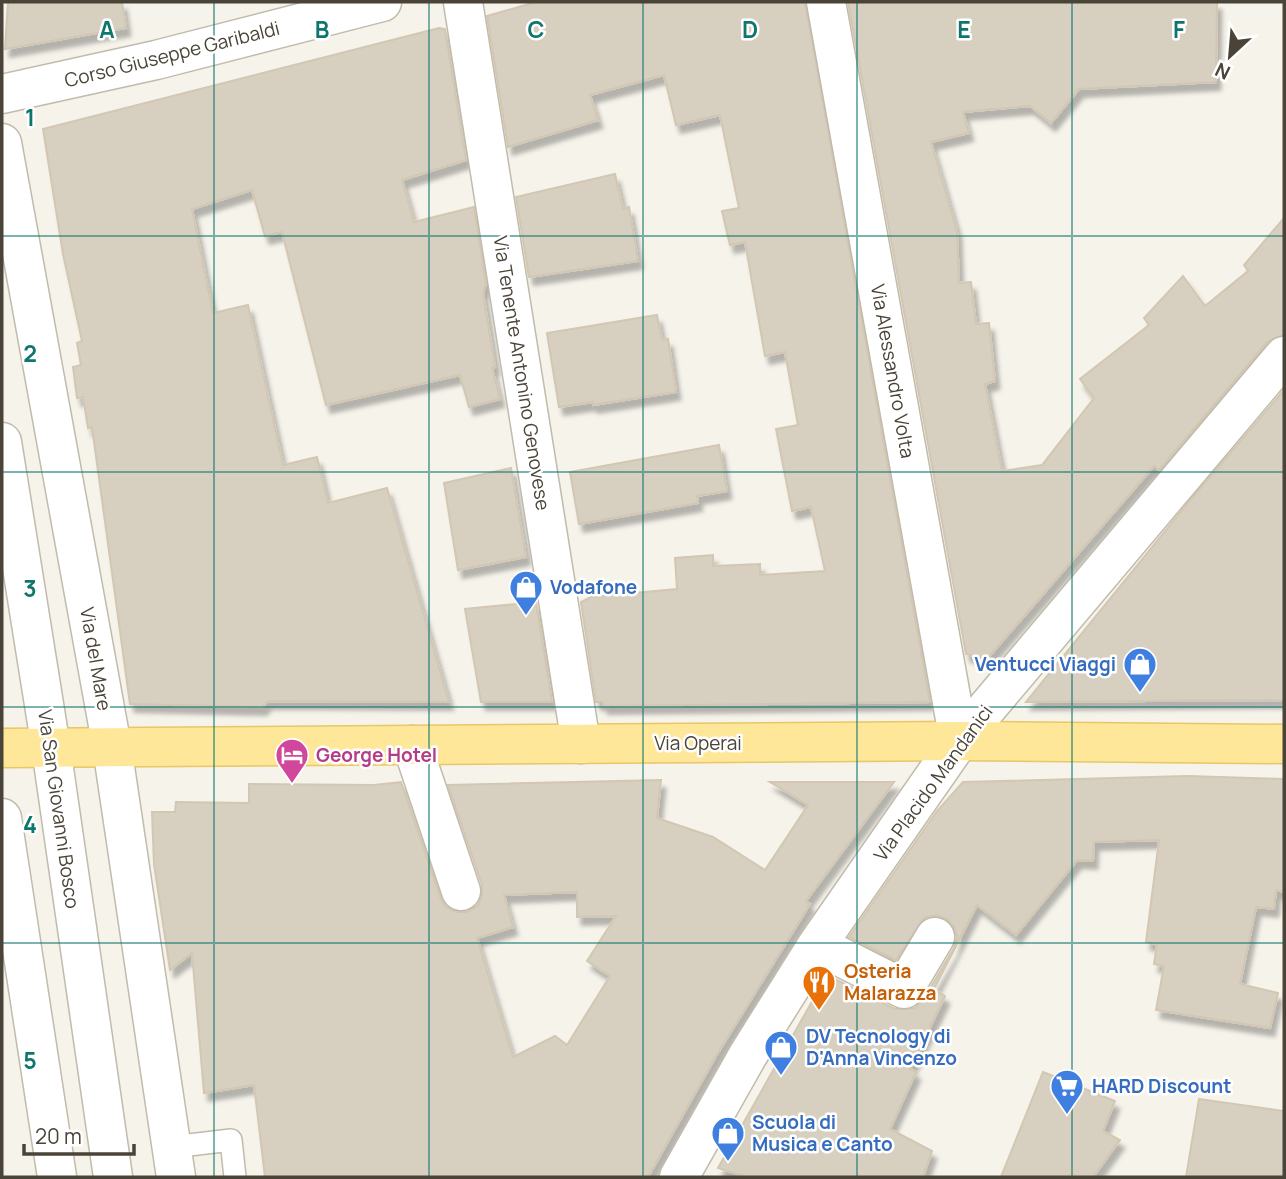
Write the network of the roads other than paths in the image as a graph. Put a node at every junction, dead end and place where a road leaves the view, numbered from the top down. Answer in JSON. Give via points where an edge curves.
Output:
{"nodes":[{"id":1,"x":382,"y":2,"type":"edge"},
{"id":2,"x":463,"y":2,"type":"edge"},
{"id":3,"x":826,"y":2,"type":"edge"},
{"id":4,"x":2,"y":94,"type":"edge"},
{"id":5,"x":2,"y":143,"type":"edge"},
{"id":6,"x":1281,"y":363,"type":"edge"},
{"id":7,"x":2,"y":442,"type":"edge"},
{"id":8,"x":959,"y":741,"type":"junction"},
{"id":9,"x":581,"y":744,"type":"junction"},
{"id":10,"x":1284,"y":744,"type":"edge"},
{"id":11,"x":412,"y":745,"type":"junction"},
{"id":12,"x":112,"y":747,"type":"junction"},
{"id":13,"x":2,"y":748,"type":"edge"},
{"id":14,"x":51,"y":748,"type":"junction"},
{"id":15,"x":2,"y":818,"type":"edge"},
{"id":16,"x":461,"y":891,"type":"dead end"},
{"id":17,"x":935,"y":937,"type":"dead end"},
{"id":18,"x":817,"y":945,"type":"junction"},
{"id":19,"x":174,"y":1162,"type":"edge"},
{"id":20,"x":694,"y":1173,"type":"edge"},
{"id":21,"x":57,"y":1177,"type":"edge"},
{"id":22,"x":113,"y":1177,"type":"edge"},
{"id":23,"x":235,"y":1177,"type":"edge"}],
"edges":[{"from":1,"to":4,"type":"street","name":"Corso Giuseppe Garibaldi"},
{"from":2,"to":9,"type":"street","name":"Via Tenente Antonino Genovese"},
{"from":3,"to":8,"type":"street","name":"Via Alessandro Volta"},
{"from":5,"to":12,"type":"street","name":"Via del Mare"},
{"from":6,"to":8,"type":"street","name":"Via Placido Mandanici"},
{"from":7,"to":14,"type":"street","name":"Via San Giovanni Bosco"},
{"from":8,"to":9,"type":"main road","name":"Via Operai"},
{"from":8,"to":10,"type":"main road","name":"Via Operai"},
{"from":8,"to":18,"type":"street","name":"Via Placido Mandanici"},
{"from":9,"to":11,"type":"main road","name":"Via Operai"},
{"from":11,"to":12,"type":"main road","name":"Via Operai"},
{"from":11,"to":16,"type":"street"},
{"from":12,"to":14,"type":"main road","name":"Via Operai"},
{"from":12,"to":19,"type":"street","name":"Via del Mare"},
{"from":13,"to":14,"type":"main road","name":"Via Operai"},
{"from":14,"to":22,"type":"street","name":"Via San Giovanni Bosco"},
{"from":15,"to":21,"type":"street"},
{"from":17,"to":18,"type":"street","via":[[904,989]]},
{"from":18,"to":20,"type":"street","name":"Via Placido Mandanici","via":[[748,1055]]},
{"from":19,"to":23,"type":"lane","via":[[231,1140]]}]}
